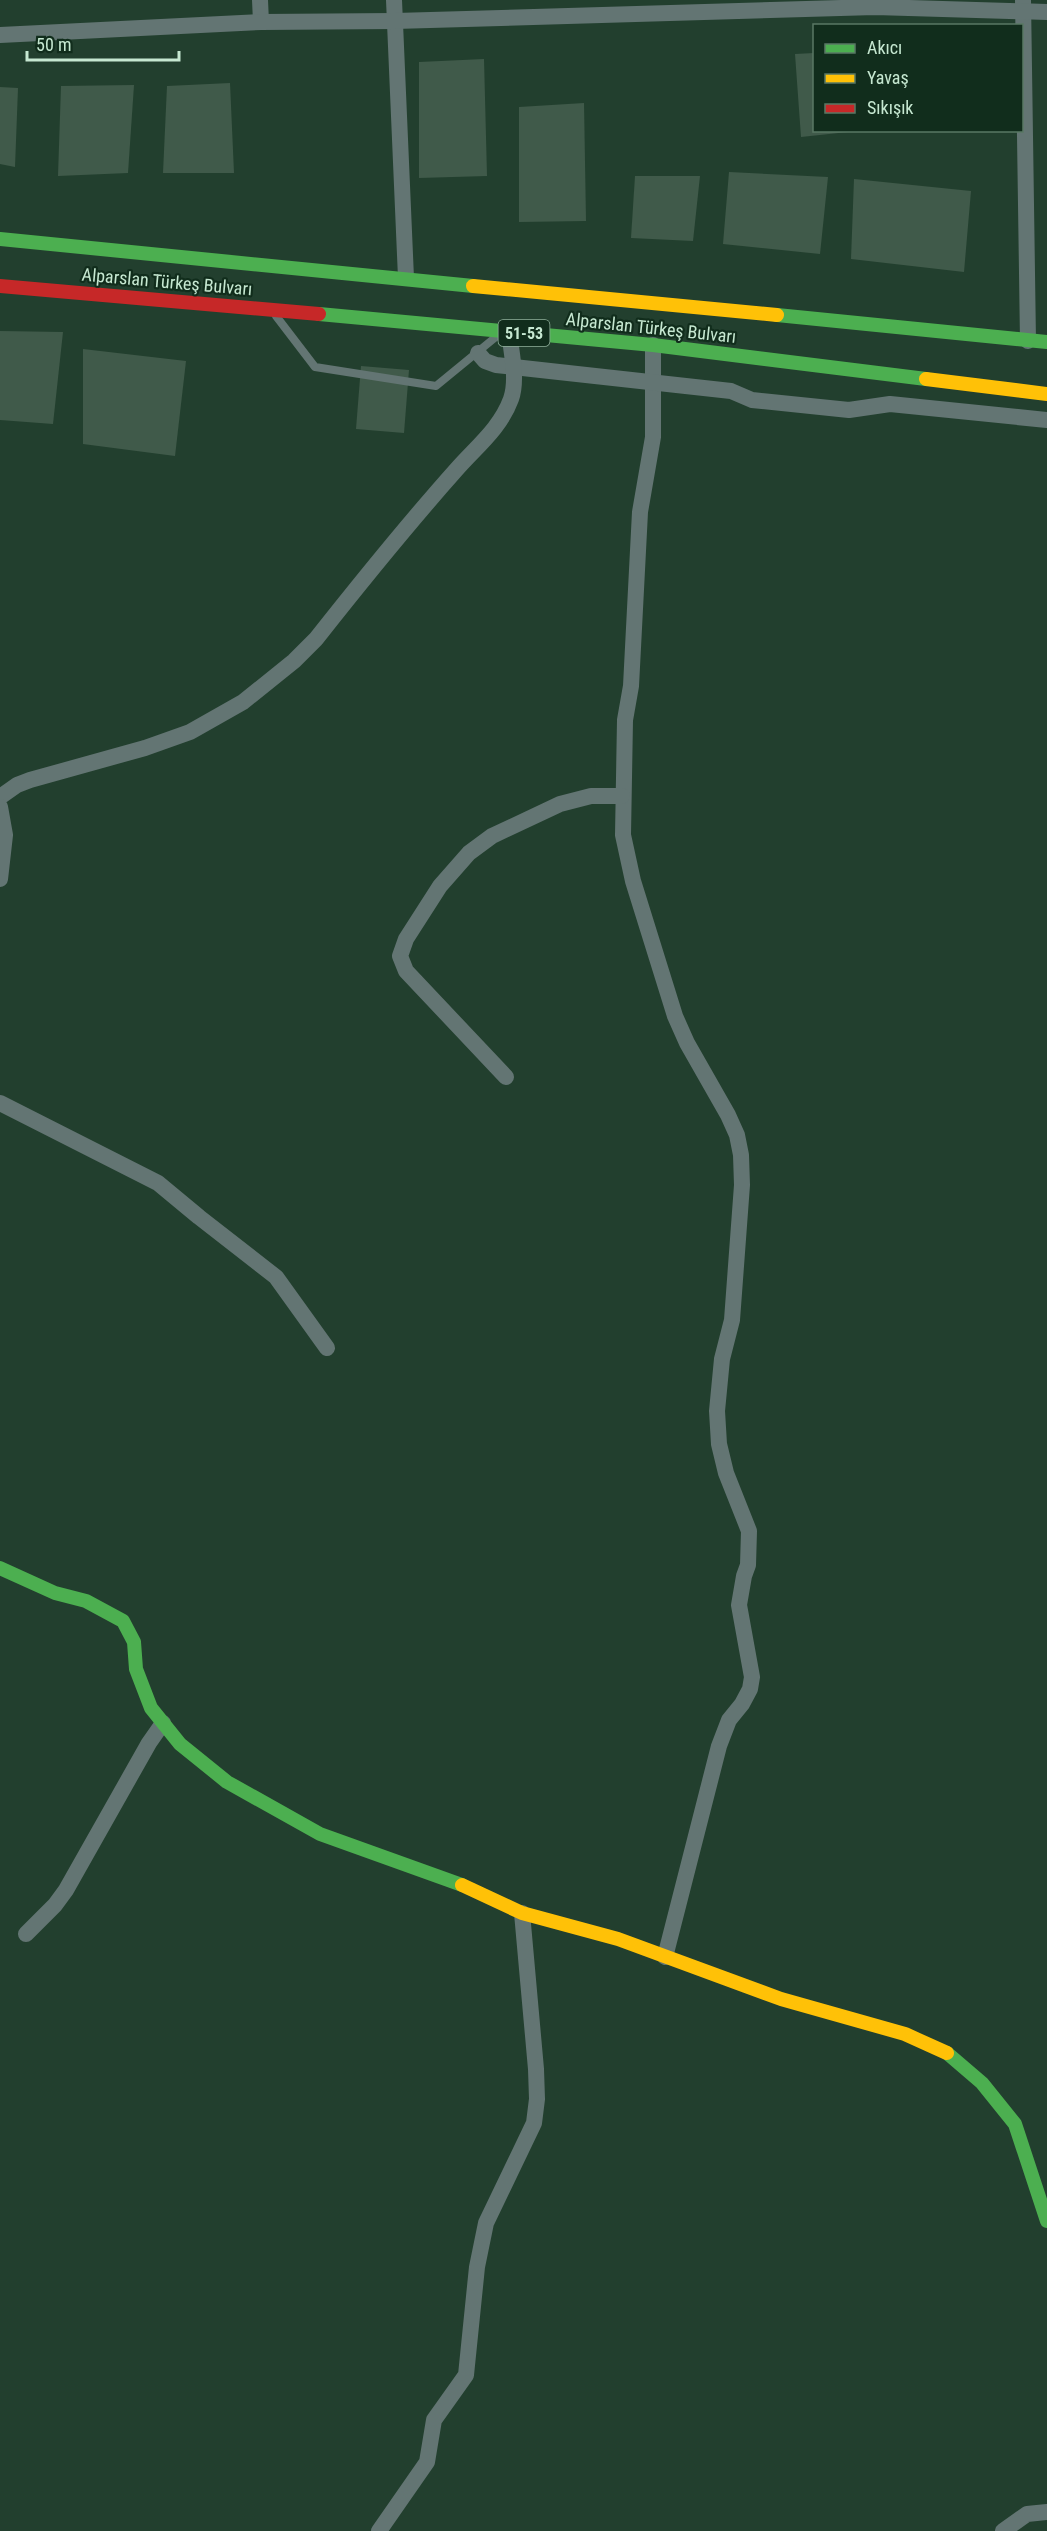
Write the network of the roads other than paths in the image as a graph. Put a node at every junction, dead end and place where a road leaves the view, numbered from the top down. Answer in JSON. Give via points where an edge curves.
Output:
{"nodes":[{"id":1,"x":260,"y":0,"type":"edge"},
{"id":2,"x":394,"y":0,"type":"edge"},
{"id":3,"x":875,"y":4,"type":"edge"},
{"id":4,"x":1023,"y":5,"type":"edge"},
{"id":5,"x":561,"y":8,"type":"edge"},
{"id":6,"x":1047,"y":12,"type":"edge"},
{"id":7,"x":395,"y":21,"type":"junction"},
{"id":8,"x":261,"y":22,"type":"junction"},
{"id":9,"x":0,"y":34,"type":"edge"},
{"id":10,"x":0,"y":239,"type":"edge"},
{"id":11,"x":406,"y":278,"type":"junction"},
{"id":12,"x":0,"y":286,"type":"edge"},
{"id":13,"x":270,"y":309,"type":"junction"},
{"id":14,"x":506,"y":331,"type":"junction"},
{"id":15,"x":1028,"y":341,"type":"junction"},
{"id":16,"x":1047,"y":342,"type":"edge"},
{"id":17,"x":653,"y":345,"type":"junction"},
{"id":18,"x":478,"y":353,"type":"junction"},
{"id":19,"x":512,"y":367,"type":"junction"},
{"id":20,"x":654,"y":381,"type":"junction"},
{"id":21,"x":1047,"y":394,"type":"edge"},
{"id":22,"x":1047,"y":420,"type":"edge"},
{"id":23,"x":622,"y":796,"type":"junction"},
{"id":24,"x":0,"y":798,"type":"edge"},
{"id":25,"x":0,"y":807,"type":"edge"},
{"id":26,"x":0,"y":879,"type":"edge"},
{"id":27,"x":506,"y":1077,"type":"dead end"},
{"id":28,"x":0,"y":1103,"type":"edge"},
{"id":29,"x":327,"y":1348,"type":"dead end"},
{"id":30,"x":0,"y":1568,"type":"edge"},
{"id":31,"x":163,"y":1723,"type":"junction"},
{"id":32,"x":522,"y":1913,"type":"junction"},
{"id":33,"x":26,"y":1934,"type":"dead end"},
{"id":34,"x":665,"y":1957,"type":"junction"},
{"id":35,"x":1047,"y":2221,"type":"edge"},
{"id":36,"x":1047,"y":2512,"type":"edge"},
{"id":37,"x":379,"y":2531,"type":"edge"},
{"id":38,"x":1003,"y":2531,"type":"edge"}],
"edges":[{"from":1,"to":8,"type":"street"},
{"from":2,"to":7,"type":"street"},
{"from":3,"to":4,"type":"street"},
{"from":3,"to":5,"type":"street"},
{"from":4,"to":6,"type":"street"},
{"from":4,"to":15,"type":"street"},
{"from":5,"to":7,"type":"street"},
{"from":7,"to":8,"type":"street"},
{"from":7,"to":11,"type":"street"},
{"from":8,"to":9,"type":"street"},
{"from":10,"to":11,"type":"main road","name":"Alparslan Türkeş Bulvarı"},
{"from":11,"to":15,"type":"main road","name":"Alparslan Türkeş Bulvarı"},
{"from":12,"to":13,"type":"main road","name":"Alparslan Türkeş Bulvarı","number":"51-53"},
{"from":13,"to":14,"type":"main road","name":"Alparslan Türkeş Bulvarı","number":"51-53"},
{"from":13,"to":18,"type":"lane","via":[[315,367],[436,386]]},
{"from":14,"to":17,"type":"main road","name":"Alparslan Türkeş Bulvarı","number":"51-53"},
{"from":14,"to":18,"type":"lane"},
{"from":14,"to":19,"type":"street"},
{"from":15,"to":16,"type":"main road","name":"Alparslan Türkeş Bulvarı"},
{"from":17,"to":20,"type":"street"},
{"from":17,"to":21,"type":"main road","name":"Alparslan Türkeş Bulvarı","number":"51-53"},
{"from":18,"to":19,"type":"street","via":[[485,361]]},
{"from":19,"to":20,"type":"street"},
{"from":19,"to":24,"type":"street","via":[[512,396],[491,434],[294,661],[243,702],[190,732],[30,780]]},
{"from":20,"to":22,"type":"street","via":[[731,391],[752,400],[849,410],[890,404]]},
{"from":20,"to":23,"type":"street","via":[[653,437],[640,512]]},
{"from":23,"to":27,"type":"street","via":[[591,796],[560,804],[492,836],[469,853],[440,886],[406,939],[400,956],[406,971]]},
{"from":23,"to":34,"type":"street","via":[[626,855],[675,1016],[728,1115],[741,1155],[732,1320],[722,1359],[717,1411],[718,1444],[748,1531],[748,1565],[739,1605],[752,1677],[750,1689],[729,1720],[719,1746]]},
{"from":25,"to":26,"type":"street","via":[[4,835]]},
{"from":28,"to":29,"type":"street","via":[[158,1183],[276,1277]]},
{"from":30,"to":31,"type":"main road","via":[[123,1621],[134,1642],[136,1669],[151,1708]]},
{"from":31,"to":32,"type":"main road","via":[[180,1744],[227,1782],[320,1834],[469,1888]]},
{"from":31,"to":33,"type":"street","via":[[66,1890]]},
{"from":32,"to":34,"type":"main road","via":[[618,1939]]},
{"from":32,"to":37,"type":"street","via":[[536,2069],[534,2123],[486,2223],[477,2267],[466,2374],[434,2420],[427,2462]]},
{"from":34,"to":35,"type":"main road","via":[[781,1999],[906,2034],[951,2055],[982,2083],[1015,2124]]},
{"from":36,"to":38,"type":"street","via":[[1027,2514]]}]}
